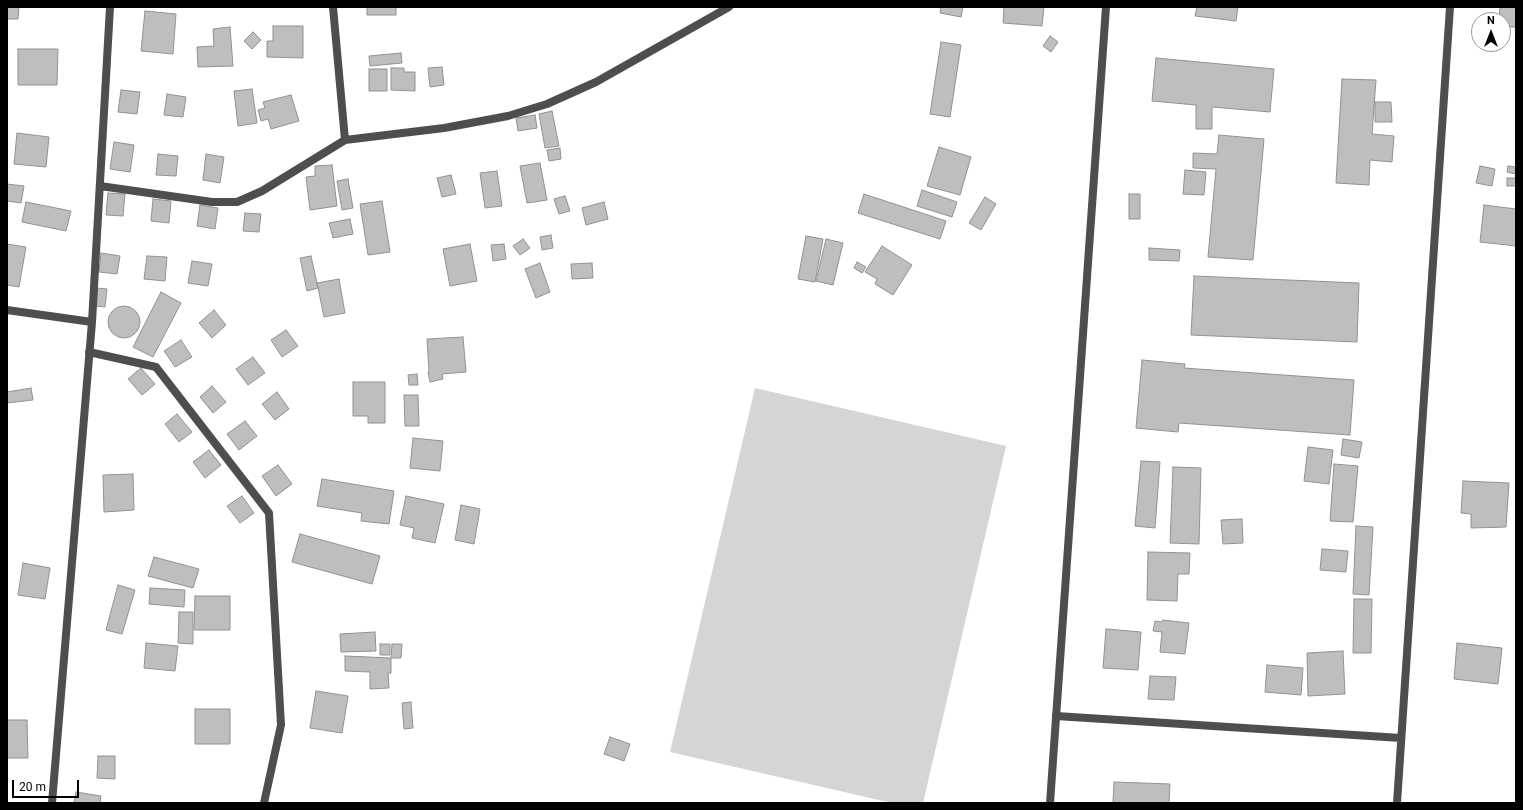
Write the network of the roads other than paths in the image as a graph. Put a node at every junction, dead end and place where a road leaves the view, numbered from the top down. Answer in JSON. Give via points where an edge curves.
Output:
{"nodes":[{"id":1,"x":110,"y":7,"type":"edge"},
{"id":2,"x":333,"y":7,"type":"edge"},
{"id":3,"x":729,"y":7,"type":"edge"},
{"id":4,"x":1106,"y":7,"type":"edge"},
{"id":5,"x":1450,"y":7,"type":"edge"},
{"id":6,"x":345,"y":140,"type":"junction"},
{"id":7,"x":100,"y":186,"type":"junction"},
{"id":8,"x":7,"y":310,"type":"edge"},
{"id":9,"x":92,"y":322,"type":"junction"},
{"id":10,"x":89,"y":352,"type":"junction"},
{"id":11,"x":1056,"y":716,"type":"junction"},
{"id":12,"x":1401,"y":738,"type":"junction"},
{"id":13,"x":52,"y":803,"type":"edge"},
{"id":14,"x":264,"y":803,"type":"edge"},
{"id":15,"x":1050,"y":803,"type":"edge"},
{"id":16,"x":1397,"y":803,"type":"edge"}],
"edges":[{"from":1,"to":7,"type":"street"},
{"from":2,"to":6,"type":"street"},
{"from":3,"to":6,"type":"street","via":[[596,82],[547,104],[508,116],[444,128]]},
{"from":4,"to":11,"type":"street"},
{"from":5,"to":12,"type":"street"},
{"from":6,"to":7,"type":"street","via":[[262,191],[237,202],[212,202]]},
{"from":7,"to":9,"type":"street"},
{"from":8,"to":9,"type":"street"},
{"from":9,"to":10,"type":"street"},
{"from":10,"to":13,"type":"street"},
{"from":10,"to":14,"type":"street","via":[[156,367],[269,513],[281,725]]},
{"from":11,"to":12,"type":"street"},
{"from":11,"to":15,"type":"street"},
{"from":12,"to":16,"type":"street"}]}
